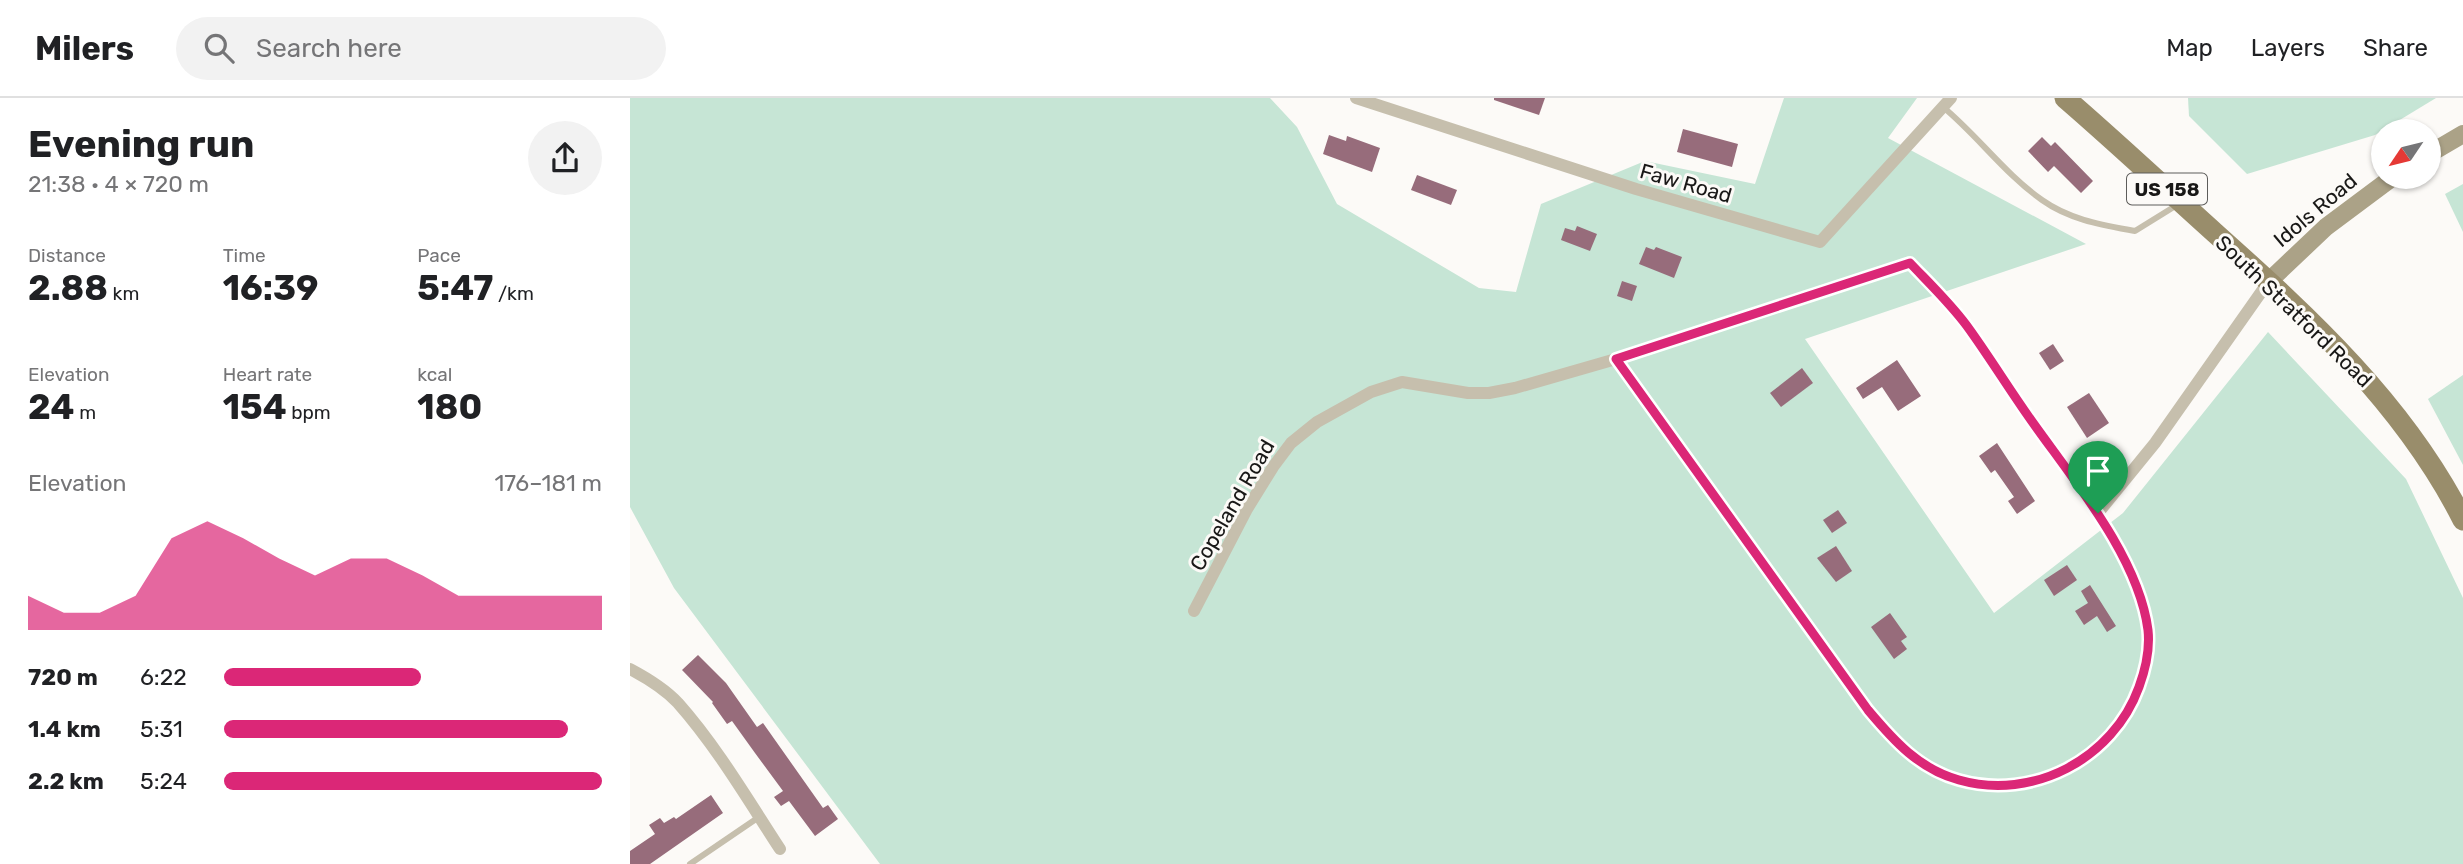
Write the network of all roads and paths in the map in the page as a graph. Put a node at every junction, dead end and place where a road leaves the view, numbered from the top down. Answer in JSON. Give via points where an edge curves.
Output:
{"nodes":[{"id":1,"x":1356,"y":98,"type":"edge"},
{"id":2,"x":2065,"y":98,"type":"edge"},
{"id":3,"x":1947,"y":102,"type":"edge"},
{"id":4,"x":2463,"y":134,"type":"edge"},
{"id":5,"x":2441,"y":147,"type":"edge"},
{"id":6,"x":2377,"y":189,"type":"edge"},
{"id":7,"x":2182,"y":202,"type":"junction"},
{"id":8,"x":2269,"y":281,"type":"junction"},
{"id":9,"x":1616,"y":359,"type":"junction"},
{"id":10,"x":2098,"y":513,"type":"junction"},
{"id":11,"x":2463,"y":520,"type":"edge"},
{"id":12,"x":1194,"y":611,"type":"dead end"},
{"id":13,"x":630,"y":668,"type":"edge"},
{"id":14,"x":759,"y":817,"type":"junction"},
{"id":15,"x":780,"y":849,"type":"dead end"},
{"id":16,"x":690,"y":864,"type":"edge"}],
"edges":[{"from":1,"to":3,"type":"street","name":"Faw Road","via":[[1636,189],[1820,242]]},
{"from":2,"to":7,"type":"main road","name":"South Stratford Road","number":"US 158"},
{"from":3,"to":7,"type":"lane","via":[[1979,143],[2043,201],[2064,212],[2095,224],[2135,230]]},
{"from":4,"to":5,"type":"main road"},
{"from":6,"to":8,"type":"main road","name":"Idols Road","via":[[2326,227]]},
{"from":7,"to":8,"type":"main road","name":"South Stratford Road","number":"US 158"},
{"from":8,"to":10,"type":"street","via":[[2155,443]]},
{"from":8,"to":11,"type":"main road","name":"South Stratford Road","number":"US 158","via":[[2401,421]]},
{"from":9,"to":10,"type":"street","name":"Copeland Road","via":[[1910,263],[1965,324]]},
{"from":9,"to":10,"type":"street","via":[[1868,710],[1915,759],[1957,779],[1996,786],[2056,775],[2095,749],[2126,714],[2145,670],[2148,631],[2136,585]]},
{"from":9,"to":12,"type":"street","name":"Copeland Road","via":[[1489,393],[1390,384],[1317,422],[1291,443],[1273,467]]},
{"from":13,"to":14,"type":"street","via":[[677,702]]},
{"from":14,"to":15,"type":"street"},
{"from":14,"to":16,"type":"lane"}]}
